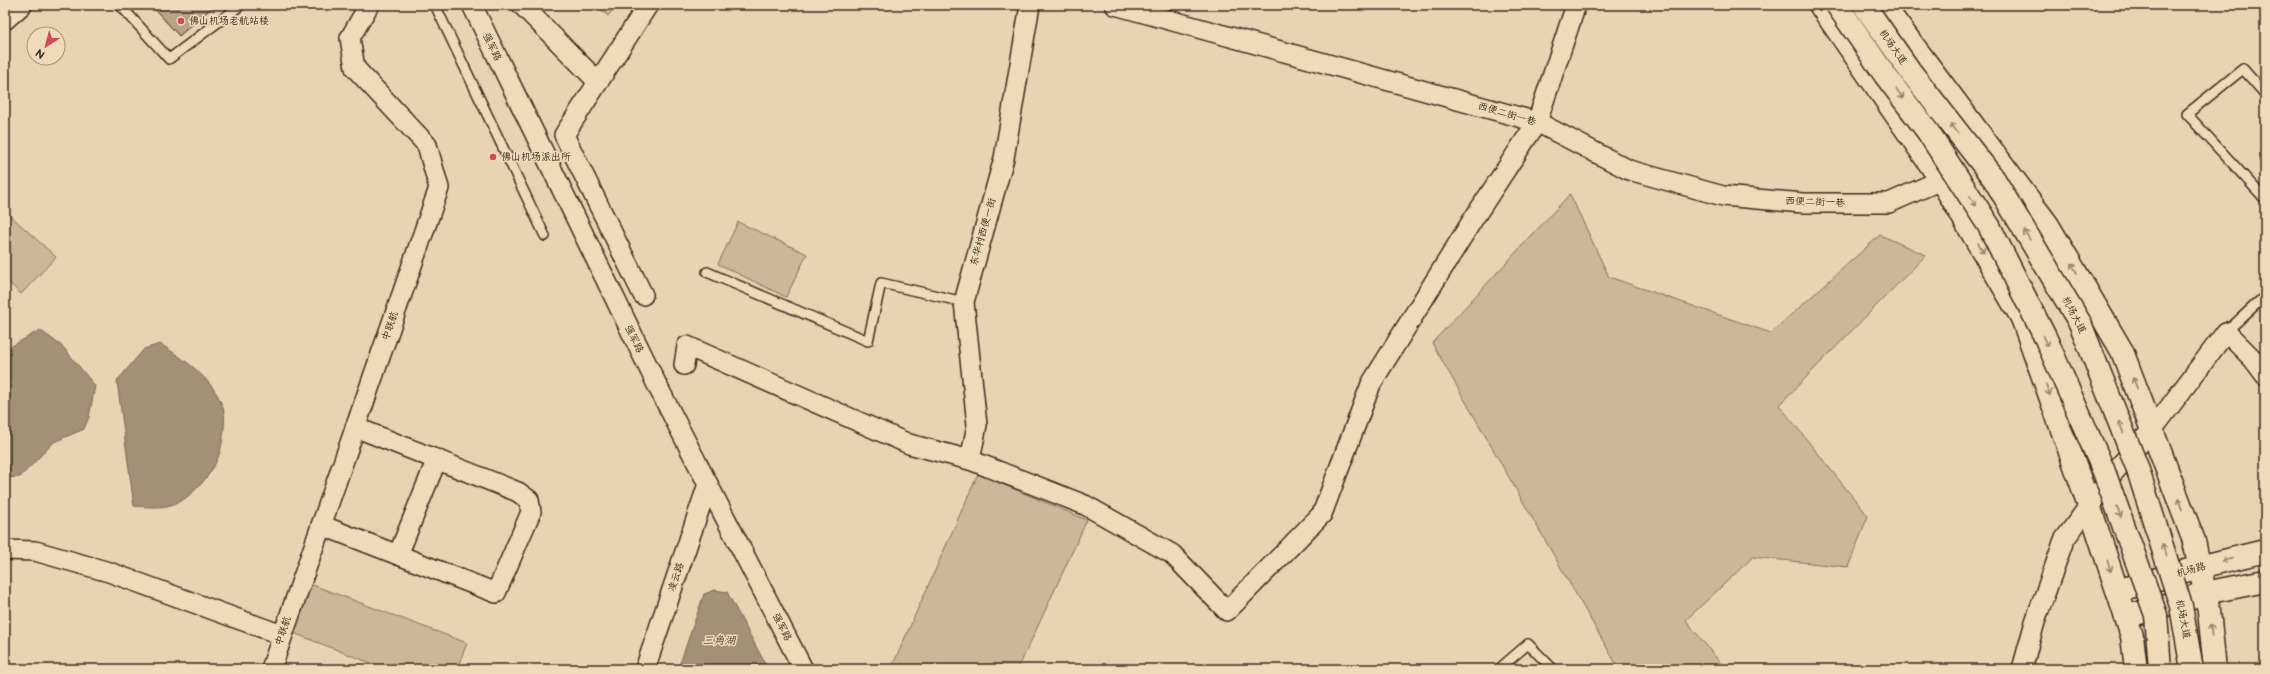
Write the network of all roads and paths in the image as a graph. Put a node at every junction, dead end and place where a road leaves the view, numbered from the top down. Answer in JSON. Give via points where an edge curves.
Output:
{"nodes":[{"id":1,"x":22,"y":5,"type":"edge"},
{"id":2,"x":120,"y":5,"type":"edge"},
{"id":3,"x":240,"y":5,"type":"edge"},
{"id":4,"x":369,"y":5,"type":"edge"},
{"id":5,"x":435,"y":5,"type":"edge"},
{"id":6,"x":472,"y":5,"type":"edge"},
{"id":7,"x":522,"y":5,"type":"edge"},
{"id":8,"x":648,"y":5,"type":"edge"},
{"id":9,"x":1030,"y":5,"type":"edge"},
{"id":10,"x":1115,"y":5,"type":"edge"},
{"id":11,"x":1576,"y":5,"type":"edge"},
{"id":12,"x":1820,"y":5,"type":"edge"},
{"id":13,"x":1837,"y":5,"type":"edge"},
{"id":14,"x":1864,"y":5,"type":"edge"},
{"id":15,"x":1883,"y":5,"type":"edge"},
{"id":16,"x":5,"y":20,"type":"edge"},
{"id":17,"x":598,"y":82,"type":"junction"},
{"id":18,"x":2265,"y":94,"type":"edge"},
{"id":19,"x":1537,"y":122,"type":"junction"},
{"id":20,"x":1941,"y":180,"type":"junction"},
{"id":21,"x":2265,"y":199,"type":"edge"},
{"id":22,"x":545,"y":236,"type":"dead end"},
{"id":23,"x":706,"y":272,"type":"dead end"},
{"id":24,"x":643,"y":295,"type":"dead end"},
{"id":25,"x":2265,"y":296,"type":"edge"},
{"id":26,"x":964,"y":302,"type":"junction"},
{"id":27,"x":2226,"y":332,"type":"junction"},
{"id":28,"x":684,"y":365,"type":"dead end"},
{"id":29,"x":2265,"y":375,"type":"edge"},
{"id":30,"x":355,"y":427,"type":"junction"},
{"id":31,"x":2153,"y":429,"type":"junction"},
{"id":32,"x":437,"y":459,"type":"junction"},
{"id":33,"x":970,"y":460,"type":"junction"},
{"id":34,"x":708,"y":484,"type":"junction"},
{"id":35,"x":2089,"y":504,"type":"junction"},
{"id":36,"x":321,"y":525,"type":"junction"},
{"id":37,"x":5,"y":550,"type":"edge"},
{"id":38,"x":2265,"y":551,"type":"edge"},
{"id":39,"x":398,"y":555,"type":"junction"},
{"id":40,"x":2199,"y":567,"type":"junction"},
{"id":41,"x":2265,"y":581,"type":"edge"},
{"id":42,"x":2117,"y":591,"type":"junction"},
{"id":43,"x":2205,"y":593,"type":"junction"},
{"id":44,"x":2126,"y":617,"type":"junction"},
{"id":45,"x":282,"y":635,"type":"junction"},
{"id":46,"x":271,"y":669,"type":"edge"},
{"id":47,"x":645,"y":669,"type":"edge"},
{"id":48,"x":803,"y":669,"type":"edge"},
{"id":49,"x":1499,"y":669,"type":"edge"},
{"id":50,"x":1553,"y":669,"type":"edge"},
{"id":51,"x":2022,"y":669,"type":"edge"},
{"id":52,"x":2136,"y":669,"type":"edge"},
{"id":53,"x":2160,"y":669,"type":"edge"},
{"id":54,"x":2192,"y":669,"type":"edge"},
{"id":55,"x":2215,"y":669,"type":"edge"}],
"edges":[{"from":1,"to":16,"type":"street"},
{"from":2,"to":3,"type":"lane","via":[[169,59]]},
{"from":4,"to":30,"type":"street","name":"中联航","via":[[350,38],[355,68],[427,145],[438,188]]},
{"from":5,"to":22,"type":"lane"},
{"from":6,"to":34,"type":"street","name":"强军路"},
{"from":7,"to":17,"type":"street"},
{"from":8,"to":17,"type":"street"},
{"from":9,"to":26,"type":"street","name":"东华村西便一街","via":[[1004,158]]},
{"from":10,"to":19,"type":"street","name":"西便二街一巷"},
{"from":11,"to":19,"type":"street"},
{"from":12,"to":20,"type":"main road"},
{"from":13,"to":53,"type":"main road","one_way":true,"bridge":true,"via":[[1928,132],[1989,226],[2046,339],[2103,469],[2156,615]]},
{"from":54,"to":14,"type":"main road","name":"机场大道","one_way":true,"bridge":true,"via":[[2182,606],[2140,474],[2080,323],[1994,179],[1910,71]]},
{"from":31,"to":15,"type":"main road","one_way":true,"via":[[2122,351],[2048,225]]},
{"from":17,"to":24,"type":"street","via":[[564,135]]},
{"from":18,"to":21,"type":"lane","via":[[2243,70],[2187,114]]},
{"from":19,"to":20,"type":"street","name":"西便二街一巷","via":[[1629,170],[1723,196],[1804,203],[1889,203]]},
{"from":19,"to":33,"type":"street","via":[[1371,384],[1322,514],[1227,610],[1172,554],[1085,505]]},
{"from":20,"to":35,"type":"main road","one_way":true,"via":[[2022,318]]},
{"from":23,"to":26,"type":"lane","via":[[868,341],[881,283]]},
{"from":25,"to":27,"type":"lane"},
{"from":26,"to":33,"type":"street","name":"东华村西便一街","via":[[977,425]]},
{"from":27,"to":29,"type":"street"},
{"from":27,"to":31,"type":"street"},
{"from":28,"to":33,"type":"street","via":[[687,346],[909,444]]},
{"from":30,"to":32,"type":"street"},
{"from":30,"to":36,"type":"street","name":"中联航"},
{"from":31,"to":35,"type":"street"},
{"from":40,"to":31,"type":"main road","one_way":true,"via":[[2194,540]]},
{"from":32,"to":39,"type":"street"},
{"from":32,"to":39,"type":"street","via":[[518,492],[529,500],[531,512],[496,593]]},
{"from":34,"to":47,"type":"street","name":"凌云路"},
{"from":34,"to":48,"type":"street","name":"强军路"},
{"from":35,"to":42,"type":"main road","one_way":true},
{"from":35,"to":51,"type":"street","via":[[2064,540],[2035,622]]},
{"from":36,"to":39,"type":"street"},
{"from":36,"to":45,"type":"street","name":"中联航"},
{"from":37,"to":45,"type":"street","via":[[35,551],[109,572]]},
{"from":38,"to":40,"type":"main road","name":"机场路","one_way":true},
{"from":40,"to":42,"type":"main road","name":"机场路"},
{"from":40,"to":43,"type":"main road"},
{"from":41,"to":43,"type":"main road"},
{"from":42,"to":44,"type":"main road"},
{"from":43,"to":44,"type":"main road"},
{"from":55,"to":43,"type":"main road","one_way":true},
{"from":44,"to":52,"type":"main road","via":[[2132,636]]},
{"from":45,"to":46,"type":"street","name":"中联航"},
{"from":49,"to":50,"type":"lane","via":[[1528,644]]}]}
